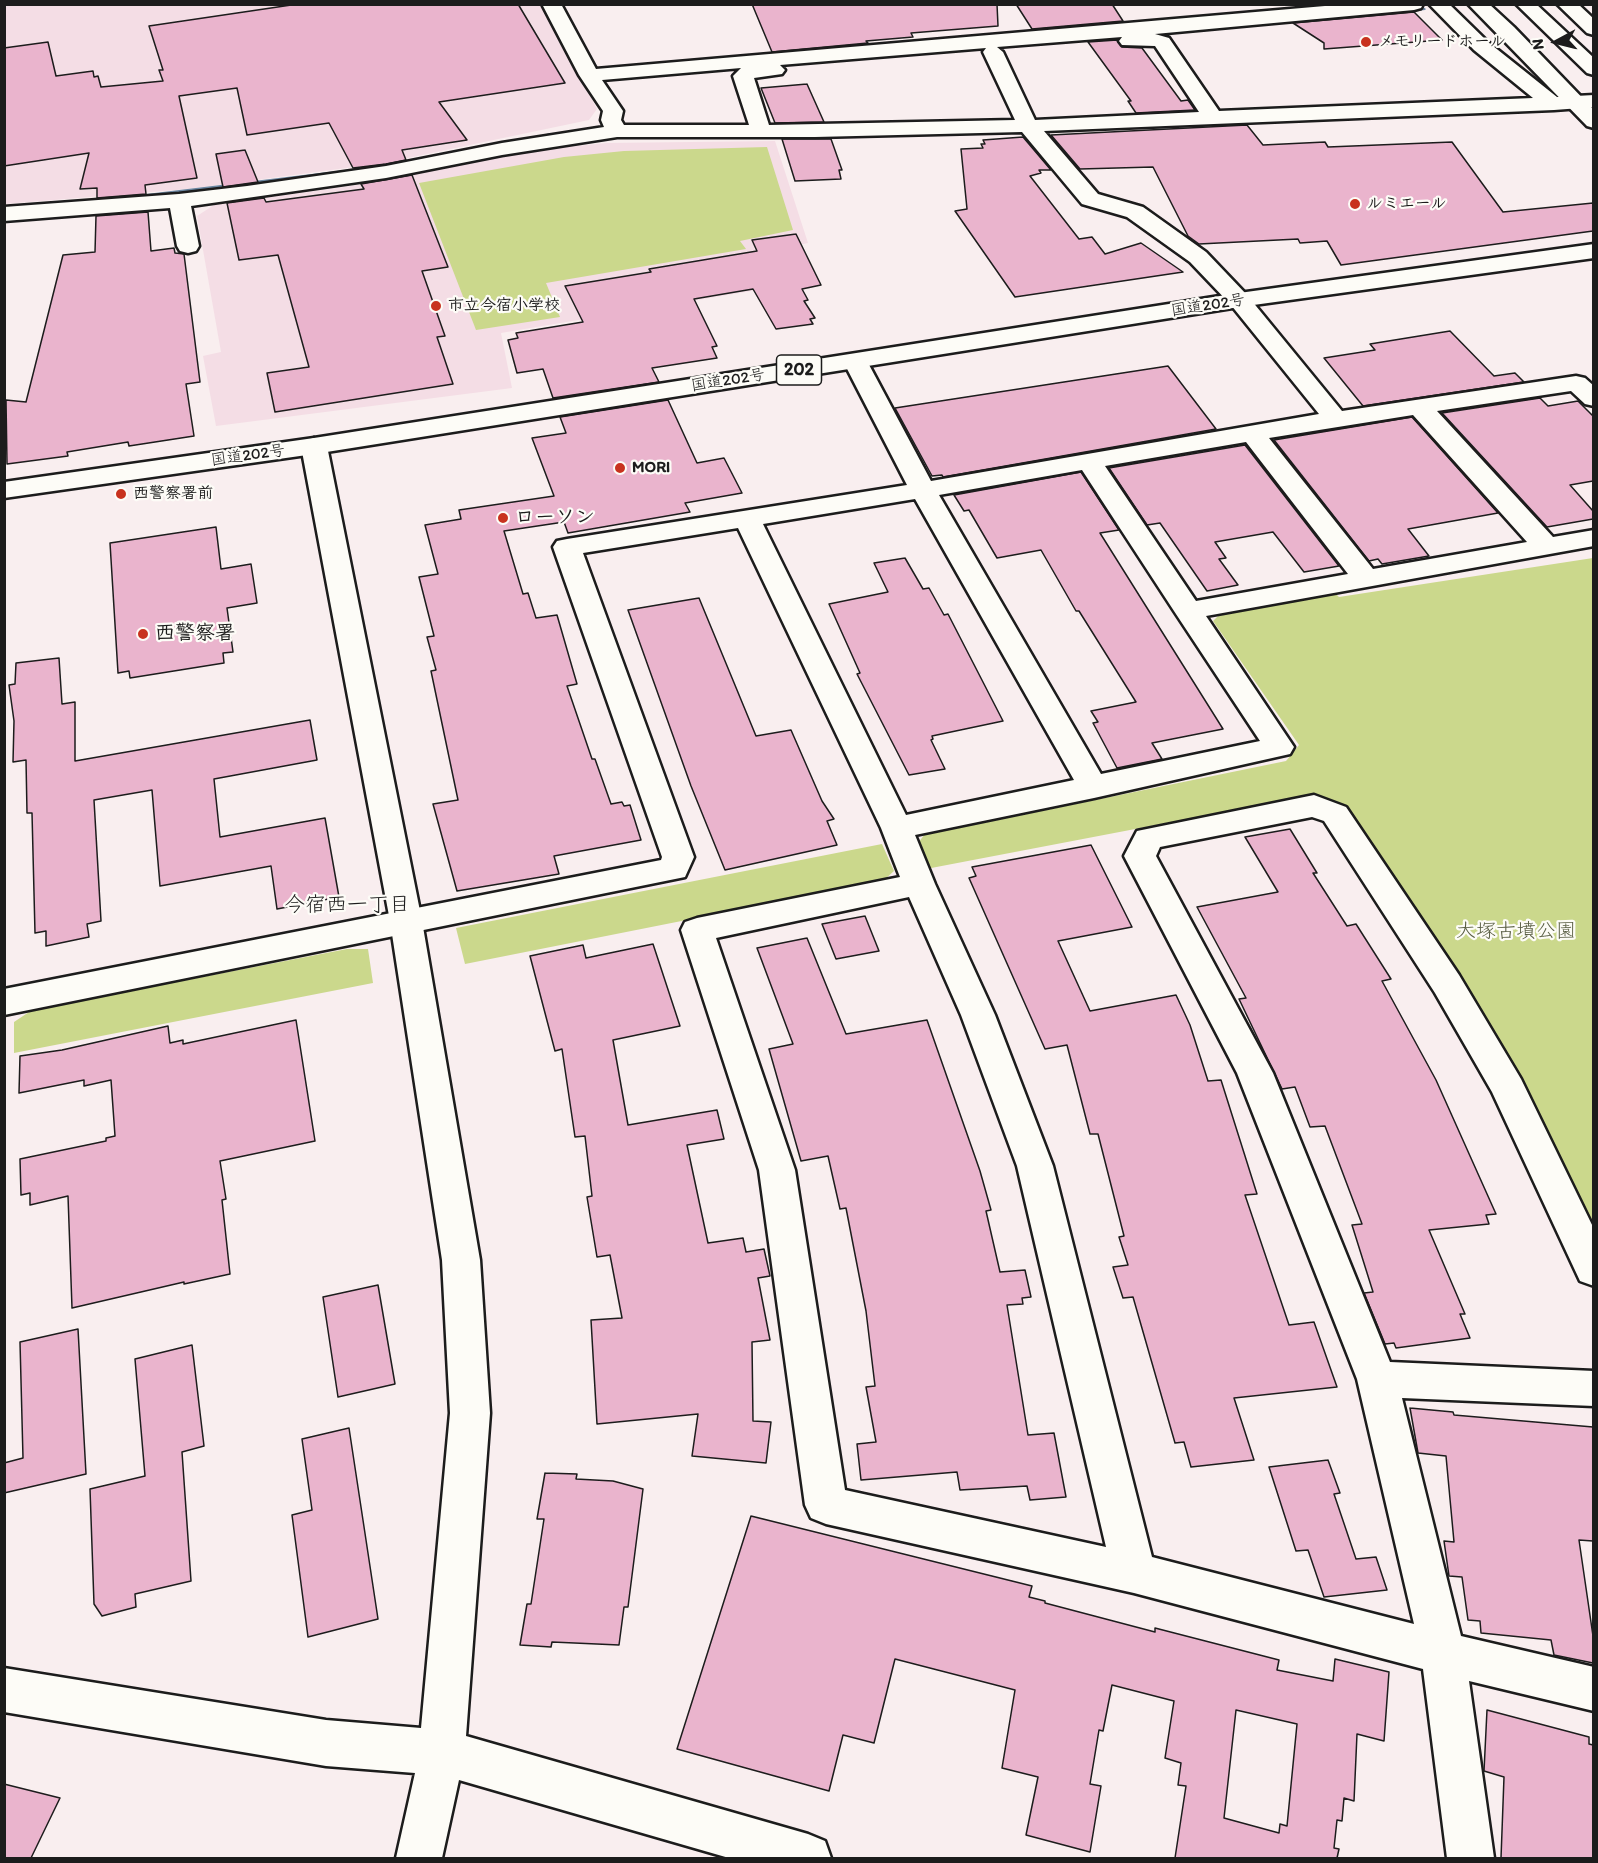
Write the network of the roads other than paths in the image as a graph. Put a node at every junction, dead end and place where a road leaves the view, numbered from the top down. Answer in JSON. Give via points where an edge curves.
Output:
{"nodes":[{"id":1,"x":551,"y":4,"type":"edge"},
{"id":2,"x":1414,"y":4,"type":"edge"},
{"id":3,"x":1438,"y":4,"type":"edge"},
{"id":4,"x":1525,"y":4,"type":"edge"},
{"id":5,"x":1546,"y":4,"type":"edge"},
{"id":6,"x":1566,"y":4,"type":"edge"},
{"id":7,"x":1484,"y":7,"type":"edge"},
{"id":8,"x":1593,"y":29,"type":"edge"},
{"id":9,"x":1593,"y":49,"type":"edge"},
{"id":10,"x":993,"y":52,"type":"junction"},
{"id":11,"x":1593,"y":69,"type":"edge"},
{"id":12,"x":589,"y":75,"type":"junction"},
{"id":13,"x":1588,"y":102,"type":"edge"},
{"id":14,"x":1554,"y":104,"type":"junction"},
{"id":15,"x":1214,"y":119,"type":"junction"},
{"id":16,"x":1593,"y":122,"type":"edge"},
{"id":17,"x":1028,"y":126,"type":"junction"},
{"id":18,"x":617,"y":131,"type":"junction"},
{"id":19,"x":761,"y":131,"type":"junction"},
{"id":20,"x":178,"y":201,"type":"junction"},
{"id":21,"x":4,"y":214,"type":"edge"},
{"id":22,"x":188,"y":246,"type":"dead end"},
{"id":23,"x":1593,"y":251,"type":"edge"},
{"id":24,"x":1239,"y":300,"type":"junction"},
{"id":25,"x":855,"y":361,"type":"junction"},
{"id":26,"x":1593,"y":399,"type":"edge"},
{"id":27,"x":1418,"y":406,"type":"junction"},
{"id":28,"x":1336,"y":419,"type":"junction"},
{"id":29,"x":1252,"y":433,"type":"junction"},
{"id":30,"x":314,"y":446,"type":"junction"},
{"id":31,"x":1089,"y":462,"type":"junction"},
{"id":32,"x":4,"y":490,"type":"edge"},
{"id":33,"x":922,"y":490,"type":"junction"},
{"id":34,"x":747,"y":518,"type":"junction"},
{"id":35,"x":1593,"y":538,"type":"edge"},
{"id":36,"x":1546,"y":546,"type":"junction"},
{"id":37,"x":1367,"y":580,"type":"junction"},
{"id":38,"x":1188,"y":611,"type":"junction"},
{"id":39,"x":1094,"y":788,"type":"junction"},
{"id":40,"x":897,"y":828,"type":"junction"},
{"id":41,"x":919,"y":884,"type":"junction"},
{"id":42,"x":406,"y":921,"type":"junction"},
{"id":43,"x":4,"y":1002,"type":"edge"},
{"id":44,"x":1593,"y":1270,"type":"edge"},
{"id":45,"x":1377,"y":1379,"type":"junction"},
{"id":46,"x":1593,"y":1389,"type":"edge"},
{"id":47,"x":1134,"y":1573,"type":"junction"},
{"id":48,"x":1443,"y":1653,"type":"junction"},
{"id":49,"x":1593,"y":1689,"type":"edge"},
{"id":50,"x":4,"y":1690,"type":"edge"},
{"id":51,"x":442,"y":1752,"type":"junction"},
{"id":52,"x":419,"y":1858,"type":"edge"},
{"id":53,"x":808,"y":1858,"type":"edge"},
{"id":54,"x":1472,"y":1858,"type":"edge"}],
"edges":[{"from":1,"to":12,"type":"main road"},
{"from":2,"to":12,"type":"main road"},
{"from":3,"to":14,"type":"main road","via":[[1481,46]]},
{"from":4,"to":11,"type":"main road"},
{"from":5,"to":9,"type":"main road"},
{"from":6,"to":8,"type":"main road"},
{"from":7,"to":13,"type":"main road"},
{"from":10,"to":15,"type":"main road","via":[[1153,39],[1162,42]]},
{"from":10,"to":17,"type":"main road"},
{"from":10,"to":19,"type":"main road","via":[[749,72],[743,76]]},
{"from":12,"to":18,"type":"main road","via":[[613,111],[611,120]]},
{"from":13,"to":14,"type":"main road"},
{"from":13,"to":16,"type":"main road"},
{"from":14,"to":15,"type":"main road"},
{"from":15,"to":17,"type":"main road"},
{"from":17,"to":19,"type":"main road"},
{"from":17,"to":24,"type":"main road","via":[[1090,200],[1135,212],[1198,257]]},
{"from":18,"to":19,"type":"main road"},
{"from":18,"to":20,"type":"main road","via":[[386,172]]},
{"from":20,"to":21,"type":"main road"},
{"from":20,"to":22,"type":"main road"},
{"from":23,"to":24,"type":"main road","name":"国道202号","number":"202"},
{"from":24,"to":25,"type":"main road","name":"国道202号","number":"202"},
{"from":24,"to":28,"type":"main road"},
{"from":25,"to":30,"type":"main road","name":"国道202号","number":"202"},
{"from":25,"to":33,"type":"main road"},
{"from":26,"to":27,"type":"main road","via":[[1576,383]]},
{"from":27,"to":28,"type":"main road"},
{"from":27,"to":36,"type":"main road"},
{"from":28,"to":29,"type":"main road"},
{"from":29,"to":31,"type":"main road"},
{"from":29,"to":37,"type":"main road"},
{"from":30,"to":32,"type":"main road","name":"国道202号","number":"202"},
{"from":30,"to":42,"type":"main road"},
{"from":31,"to":33,"type":"main road"},
{"from":31,"to":38,"type":"main road"},
{"from":33,"to":34,"type":"main road"},
{"from":33,"to":39,"type":"main road"},
{"from":34,"to":40,"type":"main road"},
{"from":34,"to":42,"type":"main road","via":[[567,547],[678,857],[674,869]]},
{"from":35,"to":36,"type":"main road"},
{"from":36,"to":37,"type":"main road"},
{"from":37,"to":38,"type":"main road"},
{"from":38,"to":39,"type":"main road","via":[[1279,747]]},
{"from":39,"to":40,"type":"main road"},
{"from":40,"to":41,"type":"main road"},
{"from":41,"to":47,"type":"main road","via":[[978,1015],[1035,1166]]},
{"from":41,"to":47,"type":"main road","via":[[697,930],[777,1170],[826,1506]]},
{"from":42,"to":43,"type":"main road"},
{"from":42,"to":51,"type":"main road","via":[[461,1260],[470,1413]]},
{"from":44,"to":45,"type":"main road","via":[[1508,1089],[1447,984],[1335,814],[1314,806],[1148,839],[1140,856],[1255,1073]]},
{"from":45,"to":46,"type":"main road"},
{"from":45,"to":48,"type":"main road"},
{"from":47,"to":48,"type":"main road"},
{"from":48,"to":49,"type":"main road"},
{"from":48,"to":54,"type":"main road"},
{"from":50,"to":51,"type":"main road","via":[[326,1743]]},
{"from":51,"to":52,"type":"main road"},
{"from":51,"to":53,"type":"main road"}]}
